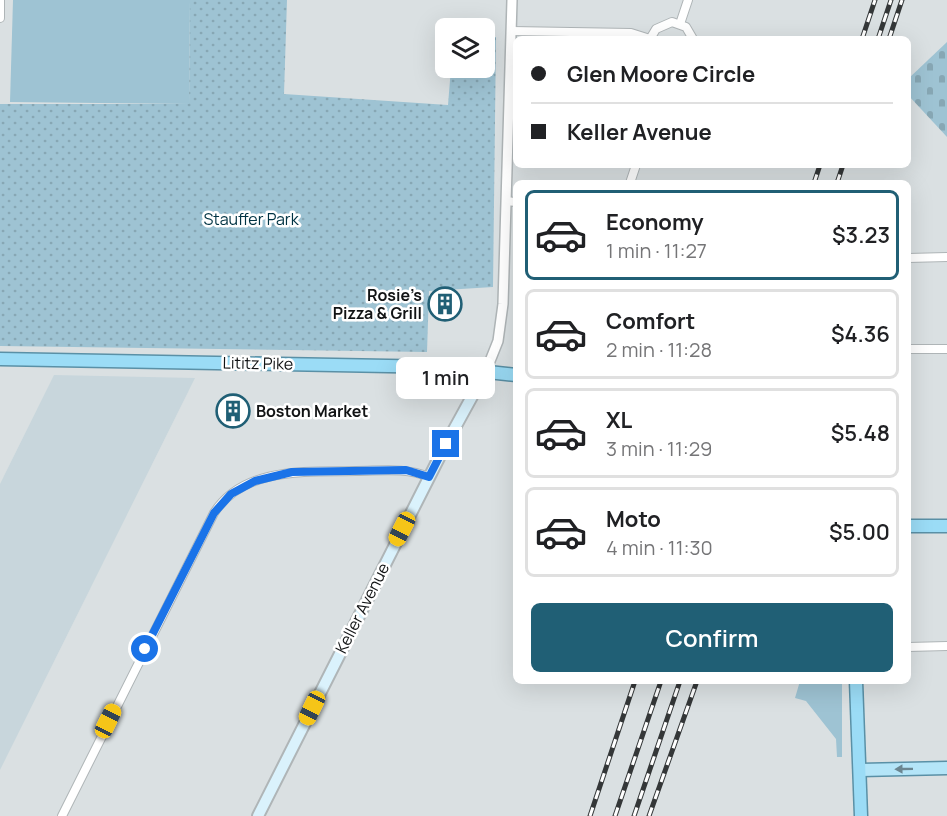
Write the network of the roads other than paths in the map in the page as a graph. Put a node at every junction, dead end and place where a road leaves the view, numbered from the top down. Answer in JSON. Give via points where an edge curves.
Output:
{"nodes":[{"id":1,"x":0,"y":0,"type":"edge"},
{"id":2,"x":512,"y":0,"type":"edge"},
{"id":3,"x":688,"y":0,"type":"edge"},
{"id":4,"x":0,"y":18,"type":"edge"},
{"id":5,"x":680,"y":24,"type":"junction"},
{"id":6,"x":511,"y":31,"type":"junction"},
{"id":7,"x":640,"y":36,"type":"edge"},
{"id":8,"x":652,"y":36,"type":"edge"},
{"id":9,"x":692,"y":36,"type":"edge"},
{"id":10,"x":511,"y":201,"type":"edge"},
{"id":11,"x":947,"y":257,"type":"edge"},
{"id":12,"x":911,"y":258,"type":"edge"},
{"id":13,"x":911,"y":349,"type":"edge"},
{"id":14,"x":947,"y":349,"type":"edge"},
{"id":15,"x":0,"y":359,"type":"edge"},
{"id":16,"x":486,"y":371,"type":"junction"},
{"id":17,"x":513,"y":375,"type":"edge"},
{"id":18,"x":429,"y":477,"type":"junction"},
{"id":19,"x":911,"y":526,"type":"edge"},
{"id":20,"x":947,"y":526,"type":"edge"},
{"id":21,"x":947,"y":646,"type":"edge"},
{"id":22,"x":911,"y":647,"type":"edge"},
{"id":23,"x":856,"y":684,"type":"edge"},
{"id":24,"x":947,"y":768,"type":"edge"},
{"id":25,"x":861,"y":770,"type":"junction"},
{"id":26,"x":62,"y":816,"type":"edge"},
{"id":27,"x":258,"y":816,"type":"edge"},
{"id":28,"x":861,"y":816,"type":"edge"}],
"edges":[{"from":1,"to":4,"type":"street"},
{"from":2,"to":6,"type":"street"},
{"from":3,"to":5,"type":"street"},
{"from":5,"to":8,"type":"street","via":[[665,23]]},
{"from":5,"to":9,"type":"street"},
{"from":6,"to":7,"type":"street"},
{"from":6,"to":10,"type":"street"},
{"from":10,"to":16,"type":"street","via":[[501,323]]},
{"from":11,"to":12,"type":"street"},
{"from":13,"to":14,"type":"street"},
{"from":15,"to":16,"type":"highway","name":"Lititz Pike","via":[[288,363]]},
{"from":16,"to":17,"type":"highway","name":"Lititz Pike"},
{"from":16,"to":18,"type":"main road","name":"Keller Avenue"},
{"from":18,"to":26,"type":"street","via":[[406,470],[292,472],[255,481],[224,498]]},
{"from":18,"to":27,"type":"main road","name":"Keller Avenue"},
{"from":19,"to":20,"type":"highway"},
{"from":21,"to":22,"type":"street"},
{"from":23,"to":25,"type":"highway"},
{"from":24,"to":25,"type":"main road","one_way":true},
{"from":25,"to":28,"type":"highway"}]}
